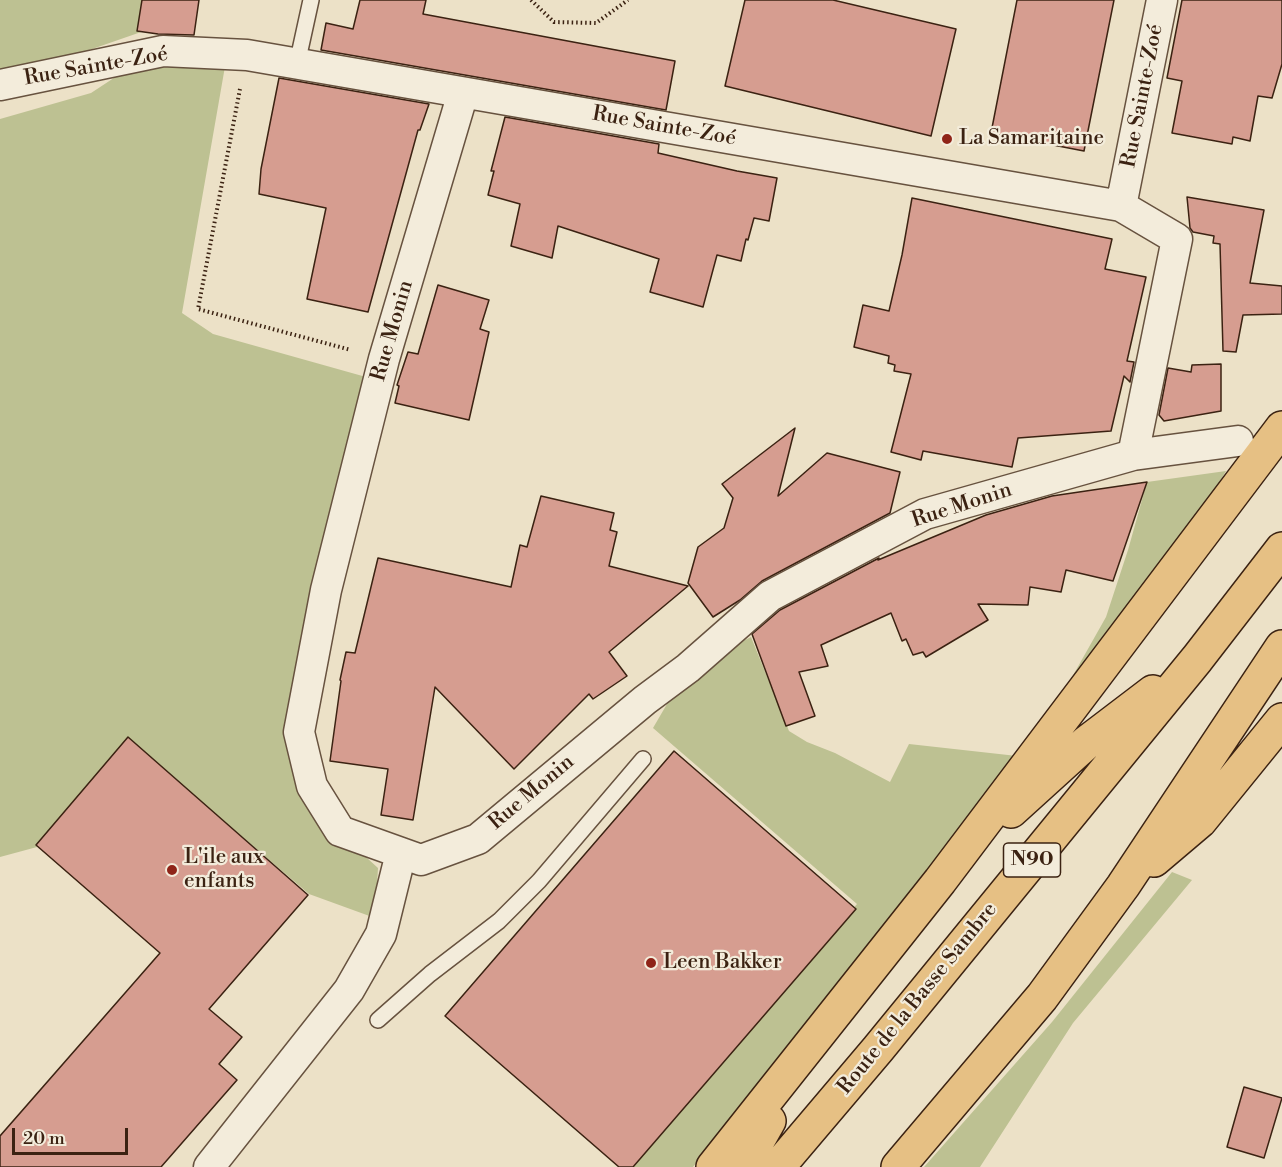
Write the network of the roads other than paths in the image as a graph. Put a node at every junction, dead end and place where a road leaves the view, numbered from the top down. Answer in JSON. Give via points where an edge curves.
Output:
{"nodes":[{"id":1,"x":311,"y":0,"type":"edge"},
{"id":2,"x":1162,"y":0,"type":"edge"},
{"id":3,"x":297,"y":64,"type":"junction"},
{"id":4,"x":0,"y":85,"type":"edge"},
{"id":5,"x":464,"y":93,"type":"junction"},
{"id":6,"x":1121,"y":206,"type":"junction"},
{"id":7,"x":1282,"y":428,"type":"edge"},
{"id":8,"x":1238,"y":441,"type":"dead end"},
{"id":9,"x":1133,"y":455,"type":"junction"},
{"id":10,"x":1282,"y":549,"type":"edge"},
{"id":11,"x":1282,"y":647,"type":"edge"},
{"id":12,"x":1197,"y":658,"type":"junction"},
{"id":13,"x":1282,"y":720,"type":"edge"},
{"id":14,"x":643,"y":759,"type":"dead end"},
{"id":15,"x":401,"y":853,"type":"junction"},
{"id":16,"x":954,"y":863,"type":"junction"},
{"id":17,"x":1123,"y":886,"type":"junction"},
{"id":18,"x":378,"y":1020,"type":"dead end"},
{"id":19,"x":825,"y":1023,"type":"junction"},
{"id":20,"x":209,"y":1167,"type":"edge"},
{"id":21,"x":713,"y":1167,"type":"edge"},
{"id":22,"x":743,"y":1167,"type":"edge"},
{"id":23,"x":778,"y":1167,"type":"edge"},
{"id":24,"x":898,"y":1167,"type":"edge"}],
"edges":[{"from":1,"to":3,"type":"lane"},
{"from":2,"to":6,"type":"street","name":"Rue Sainte-Zoé"},
{"from":3,"to":4,"type":"street","name":"Rue Sainte-Zoé","via":[[247,55],[163,51]]},
{"from":3,"to":5,"type":"street","name":"Rue Sainte-Zoé"},
{"from":5,"to":6,"type":"street","name":"Rue Sainte-Zoé"},
{"from":5,"to":15,"type":"street","name":"Rue Monin","via":[[384,359],[326,590],[299,732],[312,786],[340,831]]},
{"from":6,"to":9,"type":"street","via":[[1177,239]]},
{"from":7,"to":16,"type":"highway"},
{"from":8,"to":9,"type":"street","name":"Rue Monin"},
{"from":9,"to":15,"type":"street","name":"Rue Monin","via":[[926,514],[770,596],[688,668],[478,838],[421,860]]},
{"from":10,"to":12,"type":"highway","name":"Route de la Basse Sambre","number":"N90"},
{"from":11,"to":17,"type":"highway"},
{"from":12,"to":16,"type":"highway","via":[[1086,743]]},
{"from":12,"to":23,"type":"highway","name":"Route de la Basse Sambre","number":"N90"},
{"from":13,"to":17,"type":"highway","via":[[1200,820]]},
{"from":14,"to":18,"type":"lane","via":[[539,882]]},
{"from":15,"to":20,"type":"street","via":[[381,933],[349,990]]},
{"from":16,"to":19,"type":"highway"},
{"from":17,"to":24,"type":"highway","via":[[1042,998]]},
{"from":19,"to":21,"type":"highway"},
{"from":19,"to":22,"type":"highway"}]}
